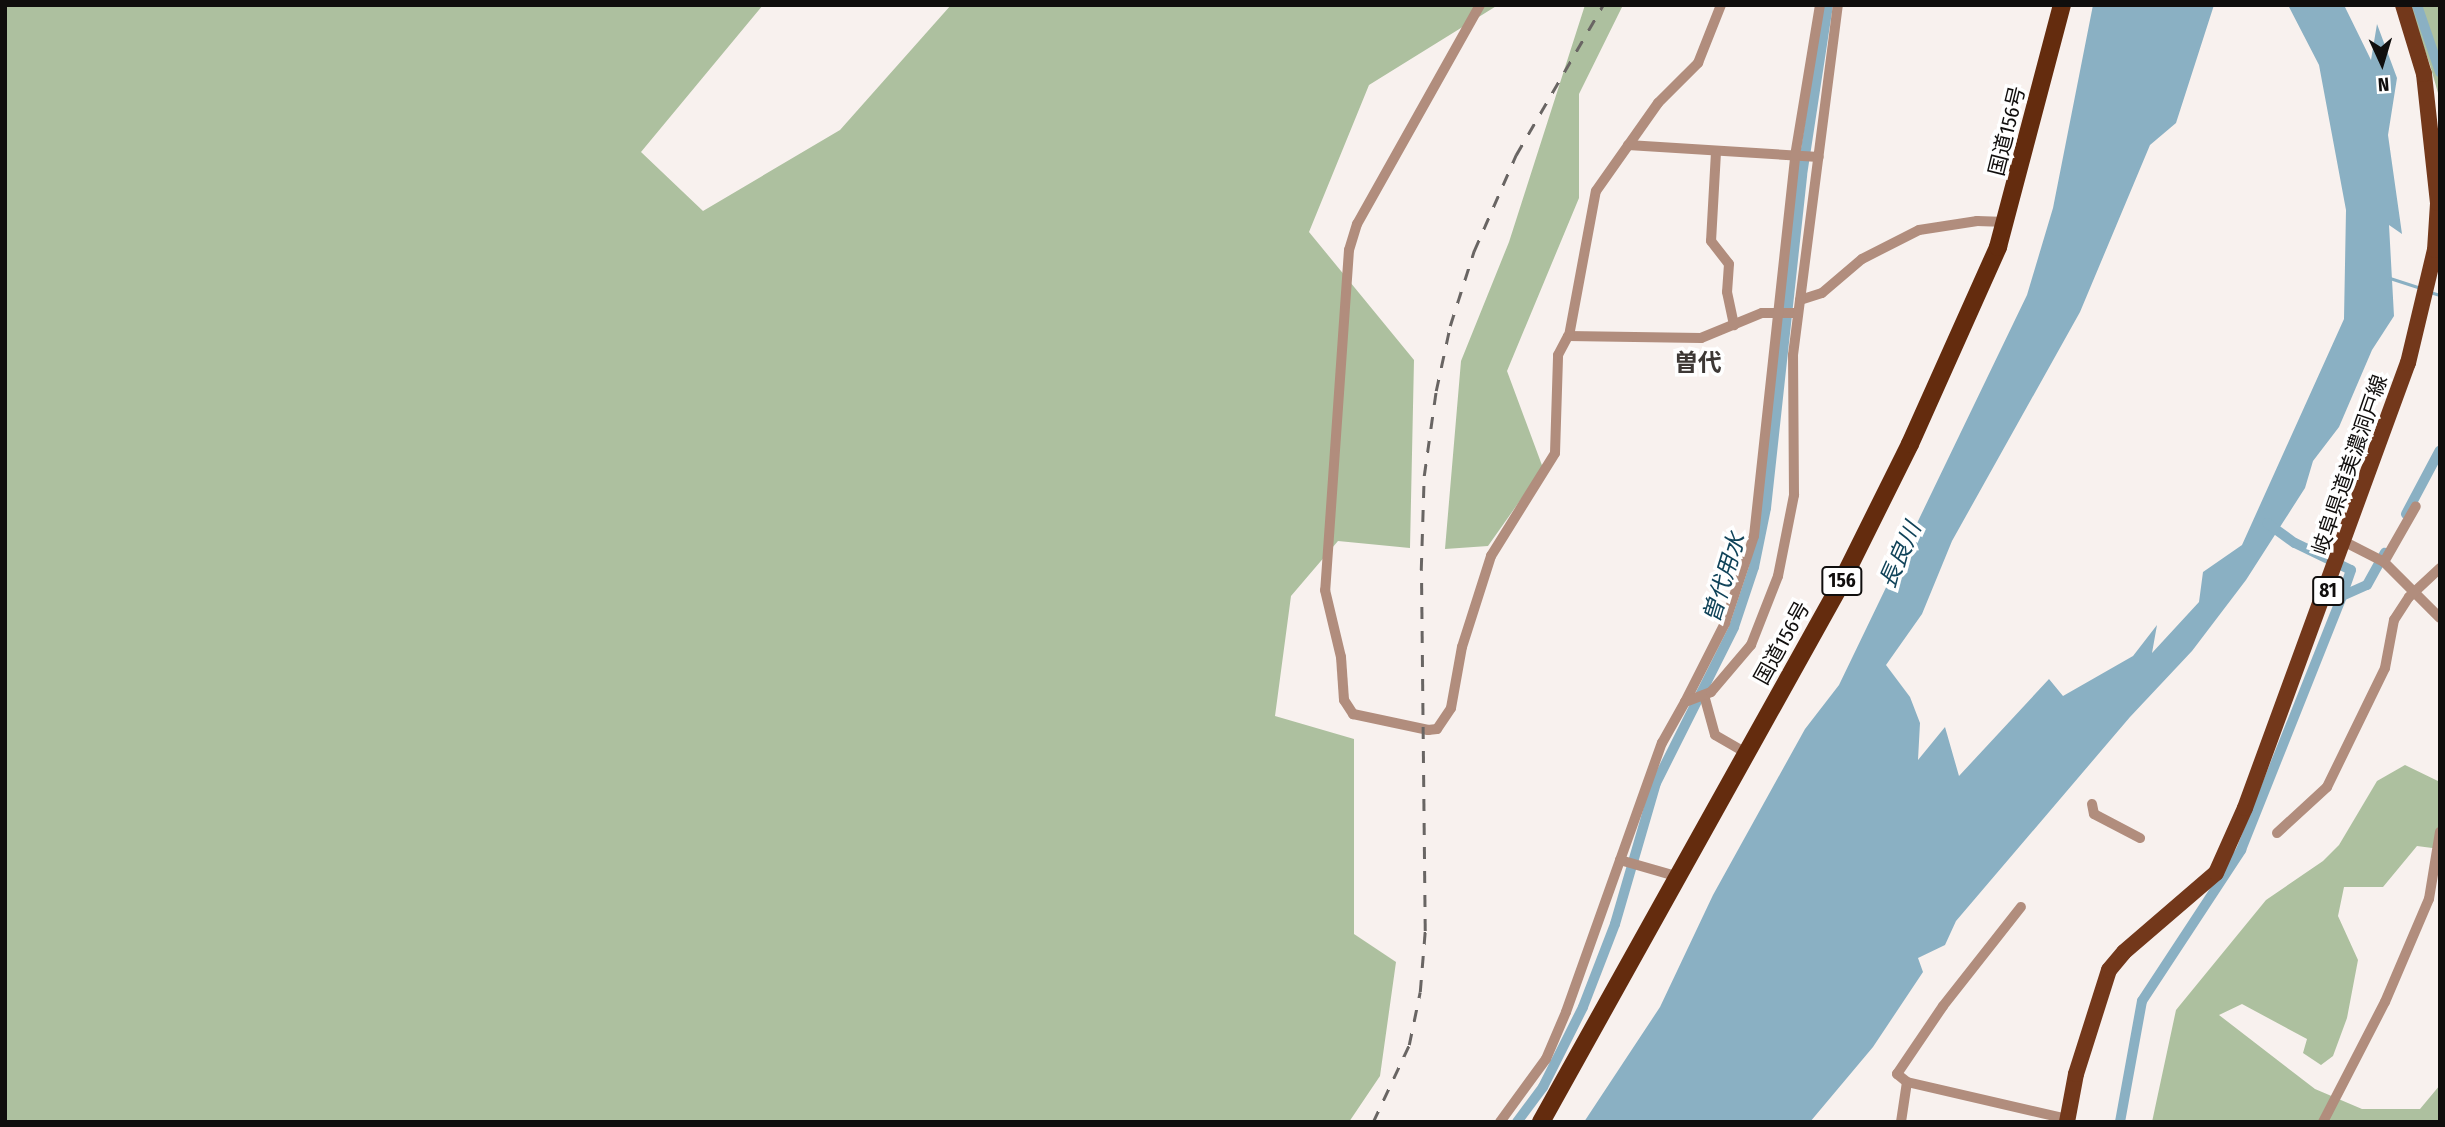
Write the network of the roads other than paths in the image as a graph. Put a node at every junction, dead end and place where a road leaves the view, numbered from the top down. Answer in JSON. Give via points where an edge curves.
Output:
{"nodes":[{"id":1,"x":1480,"y":5,"type":"edge"},
{"id":2,"x":1721,"y":5,"type":"edge"},
{"id":3,"x":1820,"y":5,"type":"edge"},
{"id":4,"x":1838,"y":5,"type":"edge"},
{"id":5,"x":2062,"y":5,"type":"edge"},
{"id":6,"x":2403,"y":5,"type":"edge"},
{"id":7,"x":1825,"y":27,"type":"junction"},
{"id":8,"x":1628,"y":145,"type":"junction"},
{"id":9,"x":1716,"y":152,"type":"junction"},
{"id":10,"x":1806,"y":157,"type":"junction"},
{"id":11,"x":2006,"y":222,"type":"junction"},
{"id":12,"x":2437,"y":251,"type":"edge"},
{"id":13,"x":1800,"y":300,"type":"junction"},
{"id":14,"x":1788,"y":312,"type":"junction"},
{"id":15,"x":1734,"y":325,"type":"junction"},
{"id":16,"x":1569,"y":336,"type":"junction"},
{"id":17,"x":1780,"y":397,"type":"junction"},
{"id":18,"x":2416,"y":506,"type":"dead end"},
{"id":19,"x":2345,"y":542,"type":"junction"},
{"id":20,"x":2380,"y":559,"type":"junction"},
{"id":21,"x":2440,"y":568,"type":"edge"},
{"id":22,"x":2413,"y":595,"type":"junction"},
{"id":23,"x":2440,"y":618,"type":"edge"},
{"id":24,"x":1695,"y":699,"type":"junction"},
{"id":25,"x":1746,"y":753,"type":"junction"},
{"id":26,"x":2092,"y":804,"type":"dead end"},
{"id":27,"x":2440,"y":832,"type":"edge"},
{"id":28,"x":2277,"y":833,"type":"dead end"},
{"id":29,"x":2140,"y":838,"type":"dead end"},
{"id":30,"x":1628,"y":861,"type":"junction"},
{"id":31,"x":1679,"y":877,"type":"junction"},
{"id":32,"x":2021,"y":907,"type":"dead end"},
{"id":33,"x":1907,"y":1082,"type":"junction"},
{"id":34,"x":2067,"y":1120,"type":"edge"},
{"id":35,"x":1500,"y":1122,"type":"edge"},
{"id":36,"x":1541,"y":1122,"type":"edge"},
{"id":37,"x":1901,"y":1122,"type":"edge"},
{"id":38,"x":2323,"y":1122,"type":"edge"}],
"edges":[{"from":1,"to":16,"type":"street","via":[[1362,214],[1349,250],[1325,590],[1341,657],[1344,700],[1353,714],[1428,730],[1437,729],[1451,708],[1462,647],[1491,556],[1555,453],[1558,355]]},
{"from":2,"to":8,"type":"street","via":[[1698,63],[1658,103]]},
{"from":3,"to":7,"type":"street"},
{"from":4,"to":7,"type":"street"},
{"from":5,"to":11,"type":"highway","name":"国道156号","number":"156"},
{"from":6,"to":12,"type":"main road","name":"岐阜県道美濃洞戸線","number":"81","via":[[2424,74],[2433,136]]},
{"from":7,"to":10,"type":"street"},
{"from":7,"to":10,"type":"street"},
{"from":8,"to":9,"type":"street"},
{"from":8,"to":16,"type":"street","via":[[1601,181],[1592,203]]},
{"from":9,"to":10,"type":"street"},
{"from":9,"to":15,"type":"street","via":[[1711,241],[1729,264],[1727,292]]},
{"from":10,"to":13,"type":"street"},
{"from":10,"to":14,"type":"street"},
{"from":11,"to":13,"type":"street","via":[[1977,221],[1919,230],[1855,264],[1822,293]]},
{"from":11,"to":25,"type":"highway","name":"国道156号","number":"156","via":[[1910,444],[1838,589]]},
{"from":12,"to":19,"type":"main road","name":"岐阜県道美濃洞戸線","number":"81","via":[[2407,363]]},
{"from":13,"to":14,"type":"street"},
{"from":14,"to":15,"type":"street"},
{"from":14,"to":17,"type":"street"},
{"from":14,"to":17,"type":"street"},
{"from":15,"to":16,"type":"street","via":[[1701,338]]},
{"from":17,"to":24,"type":"street","via":[[1746,569]]},
{"from":17,"to":24,"type":"street","via":[[1794,495],[1779,576],[1751,645],[1721,683]]},
{"from":18,"to":20,"type":"street"},
{"from":19,"to":20,"type":"street"},
{"from":19,"to":34,"type":"main road","name":"岐阜県道美濃洞戸線","number":"81","via":[[2243,825],[2216,873],[2109,970],[2076,1074]]},
{"from":20,"to":22,"type":"street"},
{"from":21,"to":22,"type":"street"},
{"from":22,"to":23,"type":"street"},
{"from":22,"to":28,"type":"street","via":[[2394,621],[2385,668],[2327,787]]},
{"from":24,"to":25,"type":"street","via":[[1715,735]]},
{"from":24,"to":30,"type":"street","via":[[1643,787]]},
{"from":25,"to":31,"type":"highway","name":"国道156号","number":"156"},
{"from":26,"to":29,"type":"street","via":[[2094,814]]},
{"from":27,"to":38,"type":"street","via":[[2429,899],[2385,1002]]},
{"from":30,"to":31,"type":"street"},
{"from":30,"to":35,"type":"street","via":[[1545,1059]]},
{"from":31,"to":36,"type":"highway","name":"国道156号","number":"156"},
{"from":32,"to":33,"type":"street","via":[[1942,1006],[1897,1074]]},
{"from":33,"to":34,"type":"street"},
{"from":33,"to":37,"type":"street"}]}
